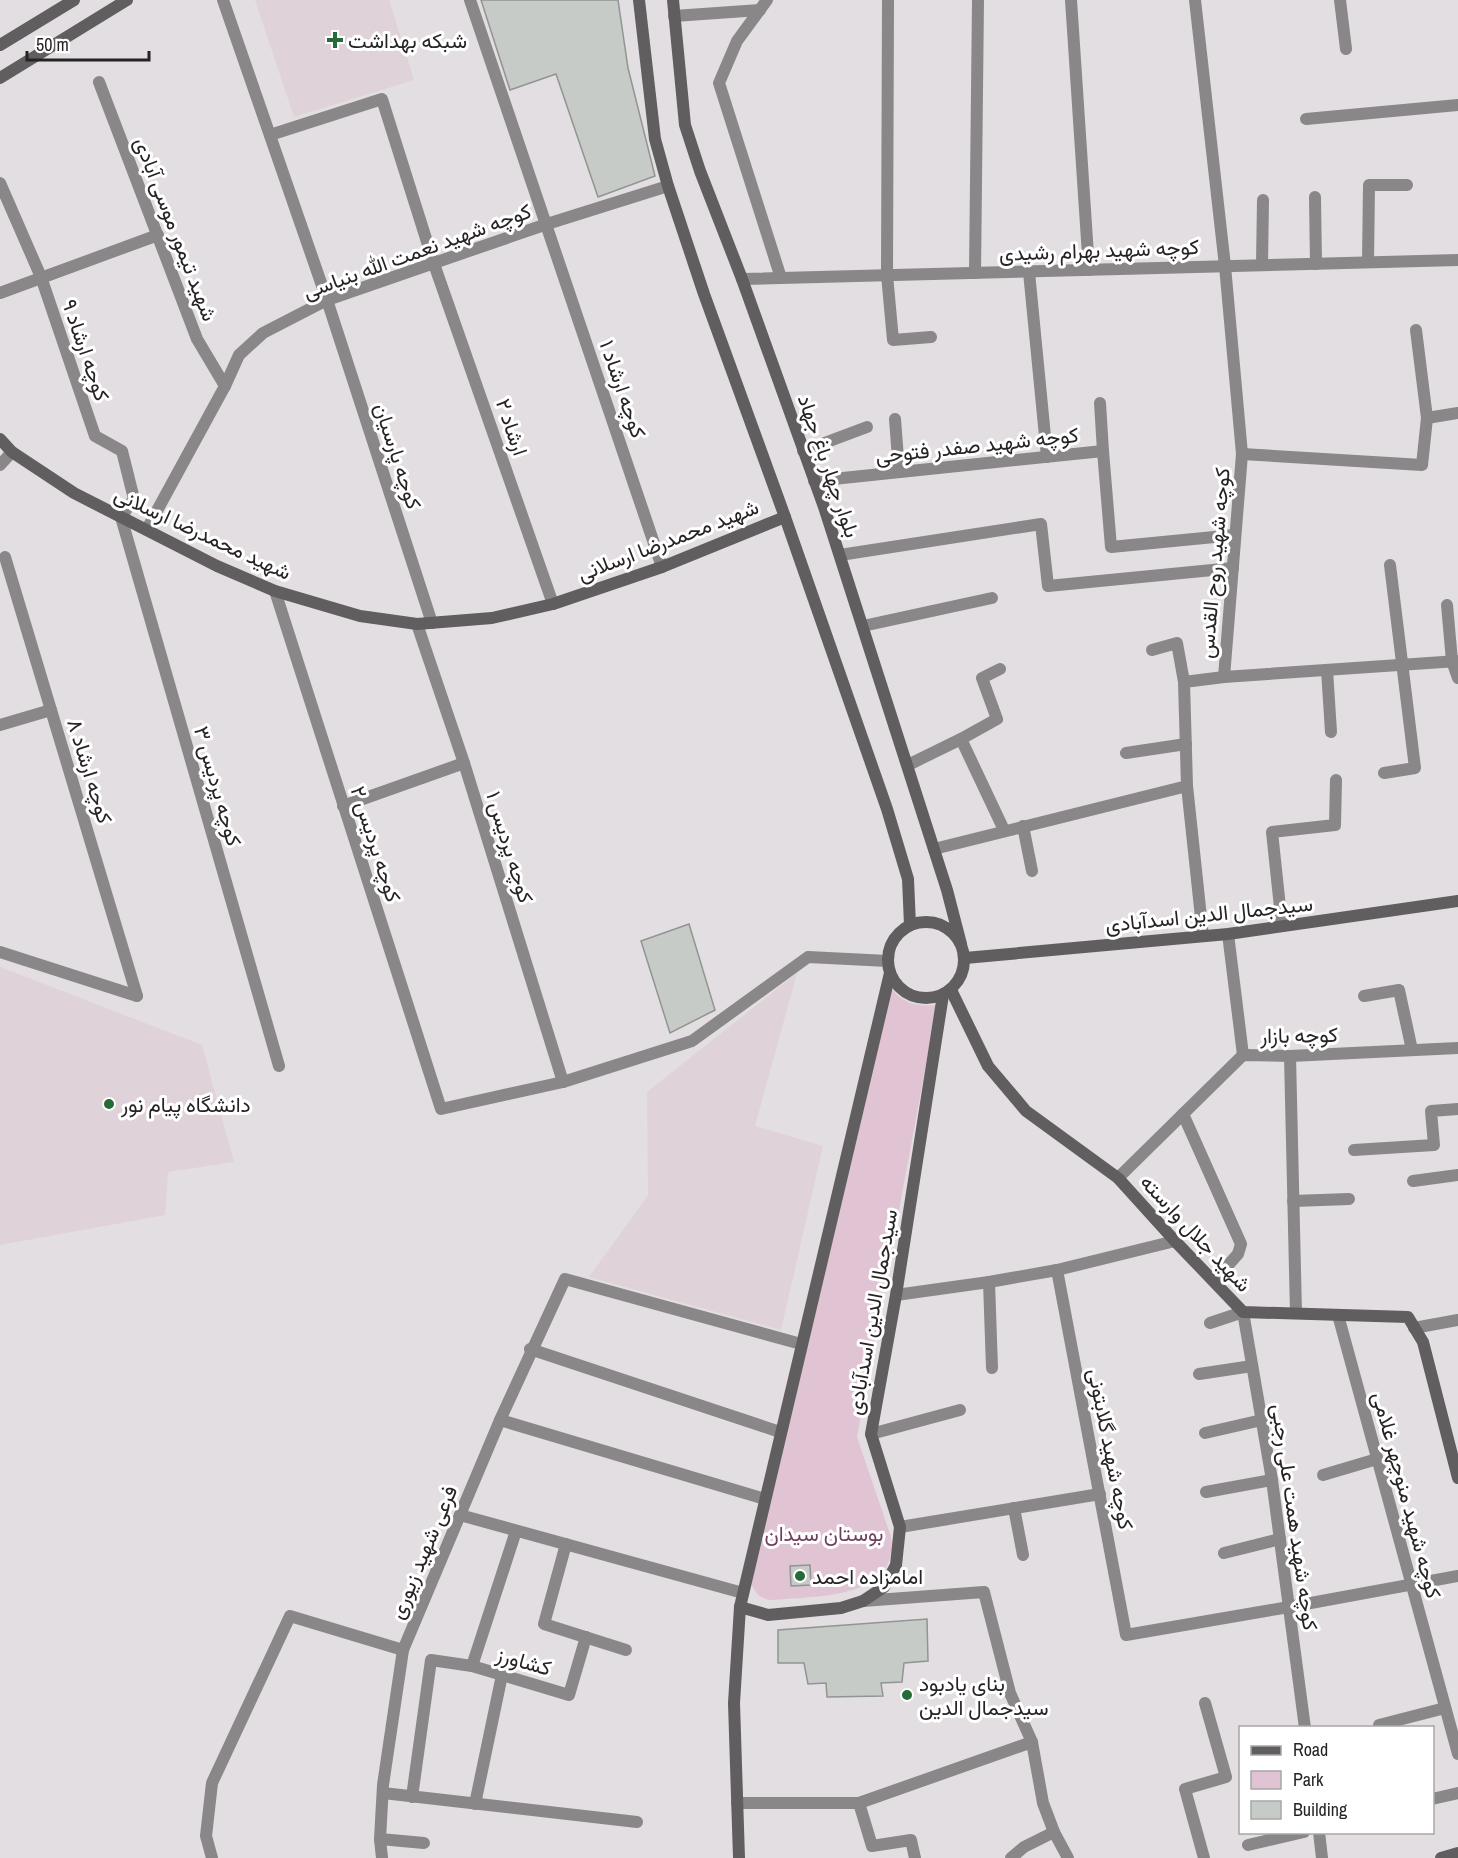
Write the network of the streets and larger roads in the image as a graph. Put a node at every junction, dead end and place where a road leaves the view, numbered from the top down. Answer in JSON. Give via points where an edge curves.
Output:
{"nodes":[{"id":1,"x":74,"y":0,"type":"edge"},
{"id":2,"x":127,"y":0,"type":"edge"},
{"id":3,"x":223,"y":0,"type":"edge"},
{"id":4,"x":470,"y":0,"type":"edge"},
{"id":5,"x":639,"y":0,"type":"edge"},
{"id":6,"x":673,"y":0,"type":"edge"},
{"id":7,"x":888,"y":0,"type":"edge"},
{"id":8,"x":978,"y":0,"type":"edge"},
{"id":9,"x":1071,"y":0,"type":"edge"},
{"id":10,"x":1195,"y":0,"type":"edge"},
{"id":11,"x":1340,"y":0,"type":"edge"},
{"id":12,"x":764,"y":5,"type":"edge"},
{"id":13,"x":674,"y":15,"type":"junction"},
{"id":14,"x":0,"y":45,"type":"edge"},
{"id":15,"x":1346,"y":50,"type":"dead end"},
{"id":16,"x":0,"y":78,"type":"edge"},
{"id":17,"x":99,"y":82,"type":"dead end"},
{"id":18,"x":1458,"y":105,"type":"edge"},
{"id":19,"x":1306,"y":119,"type":"dead end"},
{"id":20,"x":270,"y":135,"type":"junction"},
{"id":21,"x":0,"y":183,"type":"edge"},
{"id":22,"x":1407,"y":185,"type":"dead end"},
{"id":23,"x":668,"y":186,"type":"junction"},
{"id":24,"x":1315,"y":197,"type":"dead end"},
{"id":25,"x":1263,"y":200,"type":"dead end"},
{"id":26,"x":547,"y":224,"type":"junction"},
{"id":27,"x":158,"y":235,"type":"junction"},
{"id":28,"x":1458,"y":260,"type":"edge"},
{"id":29,"x":1368,"y":262,"type":"junction"},
{"id":30,"x":434,"y":264,"type":"junction"},
{"id":31,"x":1316,"y":264,"type":"junction"},
{"id":32,"x":1262,"y":265,"type":"junction"},
{"id":33,"x":1225,"y":266,"type":"junction"},
{"id":34,"x":1089,"y":270,"type":"junction"},
{"id":35,"x":1029,"y":272,"type":"junction"},
{"id":36,"x":975,"y":273,"type":"junction"},
{"id":37,"x":888,"y":275,"type":"junction"},
{"id":38,"x":41,"y":277,"type":"junction"},
{"id":39,"x":781,"y":278,"type":"junction"},
{"id":40,"x":742,"y":279,"type":"junction"},
{"id":41,"x":0,"y":292,"type":"edge"},
{"id":42,"x":327,"y":300,"type":"junction"},
{"id":43,"x":1416,"y":330,"type":"dead end"},
{"id":44,"x":931,"y":337,"type":"dead end"},
{"id":45,"x":225,"y":386,"type":"junction"},
{"id":46,"x":1100,"y":403,"type":"dead end"},
{"id":47,"x":1458,"y":413,"type":"edge"},
{"id":48,"x":1427,"y":418,"type":"junction"},
{"id":49,"x":895,"y":419,"type":"dead end"},
{"id":50,"x":867,"y":427,"type":"dead end"},
{"id":51,"x":0,"y":439,"type":"edge"},
{"id":52,"x":803,"y":450,"type":"junction"},
{"id":53,"x":1103,"y":451,"type":"junction"},
{"id":54,"x":12,"y":452,"type":"junction"},
{"id":55,"x":1242,"y":454,"type":"junction"},
{"id":56,"x":1047,"y":457,"type":"junction"},
{"id":57,"x":0,"y":465,"type":"edge"},
{"id":58,"x":899,"y":472,"type":"junction"},
{"id":59,"x":814,"y":481,"type":"junction"},
{"id":60,"x":121,"y":517,"type":"junction"},
{"id":61,"x":785,"y":517,"type":"junction"},
{"id":62,"x":147,"y":529,"type":"junction"},
{"id":63,"x":1235,"y":535,"type":"junction"},
{"id":64,"x":840,"y":555,"type":"junction"},
{"id":65,"x":5,"y":558,"type":"dead end"},
{"id":66,"x":1390,"y":565,"type":"dead end"},
{"id":67,"x":662,"y":567,"type":"junction"},
{"id":68,"x":1233,"y":568,"type":"junction"},
{"id":69,"x":275,"y":591,"type":"junction"},
{"id":70,"x":992,"y":598,"type":"dead end"},
{"id":71,"x":553,"y":604,"type":"junction"},
{"id":72,"x":1447,"y":605,"type":"dead end"},
{"id":73,"x":432,"y":623,"type":"junction"},
{"id":74,"x":417,"y":624,"type":"junction"},
{"id":75,"x":863,"y":626,"type":"junction"},
{"id":76,"x":1152,"y":650,"type":"dead end"},
{"id":77,"x":1455,"y":661,"type":"edge"},
{"id":78,"x":1401,"y":665,"type":"junction"},
{"id":79,"x":1000,"y":669,"type":"dead end"},
{"id":80,"x":1327,"y":670,"type":"junction"},
{"id":81,"x":1224,"y":677,"type":"junction"},
{"id":82,"x":1458,"y":678,"type":"edge"},
{"id":83,"x":1184,"y":682,"type":"junction"},
{"id":84,"x":51,"y":710,"type":"junction"},
{"id":85,"x":0,"y":725,"type":"edge"},
{"id":86,"x":1331,"y":732,"type":"dead end"},
{"id":87,"x":961,"y":739,"type":"junction"},
{"id":88,"x":1186,"y":744,"type":"junction"},
{"id":89,"x":1126,"y":753,"type":"dead end"},
{"id":90,"x":464,"y":763,"type":"junction"},
{"id":91,"x":908,"y":765,"type":"junction"},
{"id":92,"x":1384,"y":773,"type":"dead end"},
{"id":93,"x":1336,"y":780,"type":"dead end"},
{"id":94,"x":1187,"y":786,"type":"junction"},
{"id":95,"x":343,"y":806,"type":"junction"},
{"id":96,"x":1023,"y":826,"type":"junction"},
{"id":97,"x":1004,"y":830,"type":"junction"},
{"id":98,"x":934,"y":849,"type":"junction"},
{"id":99,"x":1032,"y":871,"type":"dead end"},
{"id":100,"x":1458,"y":901,"type":"edge"},
{"id":101,"x":910,"y":925,"type":"junction"},
{"id":102,"x":1282,"y":926,"type":"junction"},
{"id":103,"x":1228,"y":934,"type":"junction"},
{"id":104,"x":1203,"y":936,"type":"junction"},
{"id":105,"x":961,"y":944,"type":"junction"},
{"id":106,"x":0,"y":952,"type":"edge"},
{"id":107,"x":964,"y":958,"type":"junction"},
{"id":108,"x":889,"y":967,"type":"junction"},
{"id":109,"x":947,"y":992,"type":"junction"},
{"id":110,"x":1364,"y":996,"type":"dead end"},
{"id":111,"x":1458,"y":1048,"type":"edge"},
{"id":112,"x":1412,"y":1050,"type":"junction"},
{"id":113,"x":1243,"y":1054,"type":"junction"},
{"id":114,"x":1290,"y":1056,"type":"junction"},
{"id":115,"x":279,"y":1066,"type":"dead end"},
{"id":116,"x":563,"y":1082,"type":"junction"},
{"id":117,"x":1458,"y":1109,"type":"edge"},
{"id":118,"x":1183,"y":1114,"type":"junction"},
{"id":119,"x":1354,"y":1150,"type":"dead end"},
{"id":120,"x":1458,"y":1175,"type":"edge"},
{"id":121,"x":1119,"y":1178,"type":"junction"},
{"id":122,"x":1413,"y":1181,"type":"dead end"},
{"id":123,"x":1349,"y":1199,"type":"dead end"},
{"id":124,"x":1293,"y":1201,"type":"junction"},
{"id":125,"x":1175,"y":1242,"type":"junction"},
{"id":126,"x":1057,"y":1270,"type":"junction"},
{"id":127,"x":1214,"y":1281,"type":"junction"},
{"id":128,"x":989,"y":1282,"type":"junction"},
{"id":129,"x":896,"y":1295,"type":"junction"},
{"id":130,"x":1243,"y":1312,"type":"junction"},
{"id":131,"x":1296,"y":1313,"type":"junction"},
{"id":132,"x":1338,"y":1315,"type":"junction"},
{"id":133,"x":1458,"y":1320,"type":"edge"},
{"id":134,"x":1210,"y":1323,"type":"dead end"},
{"id":135,"x":1414,"y":1329,"type":"junction"},
{"id":136,"x":801,"y":1344,"type":"junction"},
{"id":137,"x":531,"y":1350,"type":"junction"},
{"id":138,"x":1252,"y":1366,"type":"junction"},
{"id":139,"x":992,"y":1368,"type":"dead end"},
{"id":140,"x":1199,"y":1374,"type":"dead end"},
{"id":141,"x":960,"y":1410,"type":"dead end"},
{"id":142,"x":500,"y":1420,"type":"junction"},
{"id":143,"x":1262,"y":1420,"type":"junction"},
{"id":144,"x":780,"y":1432,"type":"junction"},
{"id":145,"x":1205,"y":1433,"type":"dead end"},
{"id":146,"x":871,"y":1434,"type":"junction"},
{"id":147,"x":1377,"y":1459,"type":"junction"},
{"id":148,"x":1457,"y":1474,"type":"edge"},
{"id":149,"x":1323,"y":1475,"type":"dead end"},
{"id":150,"x":1272,"y":1480,"type":"junction"},
{"id":151,"x":1206,"y":1492,"type":"dead end"},
{"id":152,"x":1100,"y":1494,"type":"junction"},
{"id":153,"x":765,"y":1499,"type":"junction"},
{"id":154,"x":1014,"y":1509,"type":"junction"},
{"id":155,"x":460,"y":1515,"type":"junction"},
{"id":156,"x":900,"y":1527,"type":"junction"},
{"id":157,"x":516,"y":1531,"type":"junction"},
{"id":158,"x":1280,"y":1539,"type":"junction"},
{"id":159,"x":566,"y":1544,"type":"junction"},
{"id":160,"x":1224,"y":1553,"type":"dead end"},
{"id":161,"x":1023,"y":1555,"type":"dead end"},
{"id":162,"x":1458,"y":1576,"type":"edge"},
{"id":163,"x":1412,"y":1584,"type":"junction"},
{"id":164,"x":743,"y":1593,"type":"junction"},
{"id":165,"x":863,"y":1601,"type":"junction"},
{"id":166,"x":740,"y":1607,"type":"junction"},
{"id":167,"x":1289,"y":1608,"type":"junction"},
{"id":168,"x":585,"y":1637,"type":"junction"},
{"id":169,"x":403,"y":1650,"type":"junction"},
{"id":170,"x":627,"y":1650,"type":"dead end"},
{"id":171,"x":472,"y":1666,"type":"junction"},
{"id":172,"x":502,"y":1675,"type":"junction"},
{"id":173,"x":1205,"y":1703,"type":"dead end"},
{"id":174,"x":1445,"y":1708,"type":"junction"},
{"id":175,"x":1379,"y":1725,"type":"dead end"},
{"id":176,"x":1305,"y":1726,"type":"edge"},
{"id":177,"x":1032,"y":1742,"type":"junction"},
{"id":178,"x":1458,"y":1754,"type":"edge"},
{"id":179,"x":383,"y":1793,"type":"junction"},
{"id":180,"x":1458,"y":1793,"type":"edge"},
{"id":181,"x":412,"y":1797,"type":"junction"},
{"id":182,"x":1434,"y":1799,"type":"edge"},
{"id":183,"x":737,"y":1803,"type":"junction"},
{"id":184,"x":859,"y":1803,"type":"junction"},
{"id":185,"x":475,"y":1804,"type":"junction"},
{"id":186,"x":637,"y":1822,"type":"dead end"},
{"id":187,"x":1054,"y":1832,"type":"junction"},
{"id":188,"x":1299,"y":1834,"type":"edge"},
{"id":189,"x":1319,"y":1834,"type":"edge"},
{"id":190,"x":380,"y":1839,"type":"junction"},
{"id":191,"x":424,"y":1843,"type":"dead end"},
{"id":192,"x":1248,"y":1845,"type":"dead end"},
{"id":193,"x":1458,"y":1853,"type":"edge"},
{"id":194,"x":212,"y":1858,"type":"edge"},
{"id":195,"x":382,"y":1858,"type":"edge"},
{"id":196,"x":739,"y":1858,"type":"edge"},
{"id":197,"x":915,"y":1858,"type":"edge"},
{"id":198,"x":1011,"y":1858,"type":"edge"},
{"id":199,"x":1068,"y":1858,"type":"edge"},
{"id":200,"x":1204,"y":1858,"type":"edge"},
{"id":201,"x":1322,"y":1858,"type":"edge"},
{"id":202,"x":1441,"y":1858,"type":"edge"}],
"edges":[{"from":1,"to":14,"type":"street"},
{"from":2,"to":16,"type":"street"},
{"from":3,"to":20,"type":"street","name":"کوچه پارسیان"},
{"from":4,"to":26,"type":"street","name":"کوچه ارشاد ۱"},
{"from":5,"to":23,"type":"street","via":[[655,139]]},
{"from":6,"to":13,"type":"street","name":"بلوار چهار باغ جهاد"},
{"from":7,"to":37,"type":"street"},
{"from":8,"to":36,"type":"street"},
{"from":9,"to":34,"type":"street"},
{"from":10,"to":33,"type":"street","name":"کوچه شهید روح القدس"},
{"from":11,"to":15,"type":"street"},
{"from":12,"to":13,"type":"street"},
{"from":12,"to":39,"type":"street","via":[[737,41],[719,83]]},
{"from":13,"to":40,"type":"street","name":"بلوار چهار باغ جهاد","via":[[685,125]]},
{"from":17,"to":27,"type":"street","name":"شهید تیمور موسی آبادی"},
{"from":18,"to":19,"type":"street"},
{"from":20,"to":30,"type":"street","name":"ارشاد ۲","via":[[382,99]]},
{"from":20,"to":42,"type":"street","name":"کوچه پارسیان"},
{"from":21,"to":38,"type":"street","name":"کوچه ارشاد ۹"},
{"from":22,"to":29,"type":"street","via":[[1369,185]]},
{"from":23,"to":26,"type":"street","name":"کوچه شهید نعمت الله بنیاسی"},
{"from":23,"to":61,"type":"street"},
{"from":24,"to":31,"type":"street"},
{"from":25,"to":32,"type":"street"},
{"from":26,"to":30,"type":"street","name":"کوچه شهید نعمت الله بنیاسی"},
{"from":26,"to":67,"type":"street","name":"کوچه ارشاد ۱"},
{"from":27,"to":38,"type":"street"},
{"from":27,"to":45,"type":"street","name":"شهید تیمور موسی آبادی","via":[[197,339]]},
{"from":28,"to":29,"type":"street","name":"کوچه شهید بهرام رشیدی"},
{"from":29,"to":31,"type":"street","name":"کوچه شهید بهرام رشیدی"},
{"from":30,"to":42,"type":"street","name":"کوچه شهید نعمت الله بنیاسی"},
{"from":30,"to":71,"type":"street","name":"ارشاد ۲"},
{"from":31,"to":32,"type":"street","name":"کوچه شهید بهرام رشیدی"},
{"from":32,"to":33,"type":"street","name":"کوچه شهید بهرام رشیدی"},
{"from":33,"to":34,"type":"street","name":"کوچه شهید بهرام رشیدی"},
{"from":33,"to":55,"type":"street","name":"کوچه شهید روح القدس"},
{"from":34,"to":35,"type":"street","name":"کوچه شهید بهرام رشیدی"},
{"from":35,"to":36,"type":"street","name":"کوچه شهید بهرام رشیدی"},
{"from":35,"to":56,"type":"street"},
{"from":36,"to":37,"type":"street","name":"کوچه شهید بهرام رشیدی"},
{"from":37,"to":39,"type":"street","name":"کوچه شهید بهرام رشیدی"},
{"from":37,"to":44,"type":"street","via":[[893,340]]},
{"from":38,"to":41,"type":"street"},
{"from":38,"to":60,"type":"street","name":"کوچه ارشاد ۹","via":[[95,436],[122,451],[134,499]]},
{"from":39,"to":40,"type":"street","name":"کوچه شهید بهرام رشیدی"},
{"from":40,"to":52,"type":"street","name":"بلوار چهار باغ جهاد"},
{"from":42,"to":45,"type":"street","name":"کوچه شهید نعمت الله بنیاسی","via":[[263,333],[239,355]]},
{"from":42,"to":73,"type":"street","name":"کوچه پارسیان"},
{"from":43,"to":48,"type":"street"},
{"from":45,"to":62,"type":"street","name":"کوچه شهید نعمت الله بنیاسی"},
{"from":46,"to":53,"type":"street"},
{"from":47,"to":48,"type":"street"},
{"from":48,"to":55,"type":"street","via":[[1422,465]]},
{"from":49,"to":58,"type":"street"},
{"from":50,"to":52,"type":"street"},
{"from":51,"to":54,"type":"street","name":"شهید محمدرضا ارسلانی"},
{"from":52,"to":59,"type":"street","name":"بلوار چهار باغ جهاد"},
{"from":53,"to":56,"type":"street","name":"کوچه شهید صفدر فتوحی"},
{"from":53,"to":63,"type":"street","name":"کوچه شهید صفدر فتوحی","via":[[1112,547]]},
{"from":54,"to":57,"type":"street"},
{"from":54,"to":60,"type":"street","name":"شهید محمدرضا ارسلانی","via":[[74,493]]},
{"from":55,"to":63,"type":"street","name":"کوچه شهید روح القدس"},
{"from":56,"to":58,"type":"street","name":"کوچه شهید صفدر فتوحی"},
{"from":58,"to":59,"type":"street","name":"کوچه شهید صفدر فتوحی"},
{"from":59,"to":64,"type":"street","name":"بلوار چهار باغ جهاد"},
{"from":60,"to":62,"type":"street","name":"شهید محمدرضا ارسلانی"},
{"from":60,"to":115,"type":"street","name":"کوچه پردیس ۳"},
{"from":61,"to":67,"type":"street","name":"شهید محمدرضا ارسلانی"},
{"from":61,"to":101,"type":"street","via":[[887,809],[908,879]]},
{"from":62,"to":69,"type":"street","name":"شهید محمدرضا ارسلانی"},
{"from":63,"to":68,"type":"street","name":"کوچه شهید روح القدس"},
{"from":64,"to":68,"type":"street","via":[[1041,524],[1048,586]]},
{"from":64,"to":75,"type":"street","name":"بلوار چهار باغ جهاد"},
{"from":65,"to":84,"type":"street","name":"کوچه ارشاد ۸"},
{"from":66,"to":78,"type":"street"},
{"from":67,"to":71,"type":"street","name":"شهید محمدرضا ارسلانی"},
{"from":68,"to":81,"type":"street","name":"کوچه شهید روح القدس"},
{"from":69,"to":74,"type":"street","name":"شهید محمدرضا ارسلانی","via":[[360,616]]},
{"from":69,"to":95,"type":"street","name":"کوچه پردیس ۲"},
{"from":70,"to":75,"type":"street"},
{"from":71,"to":73,"type":"street","name":"شهید محمدرضا ارسلانی","via":[[492,618]]},
{"from":72,"to":77,"type":"street"},
{"from":73,"to":74,"type":"street","name":"شهید محمدرضا ارسلانی"},
{"from":74,"to":90,"type":"street","name":"کوچه پردیس ۱"},
{"from":75,"to":91,"type":"street","name":"بلوار چهار باغ جهاد"},
{"from":76,"to":83,"type":"street","via":[[1177,643]]},
{"from":77,"to":78,"type":"street"},
{"from":77,"to":82,"type":"street"},
{"from":78,"to":80,"type":"street"},
{"from":78,"to":92,"type":"street","via":[[1415,768]]},
{"from":79,"to":87,"type":"street","via":[[982,678],[997,719]]},
{"from":80,"to":81,"type":"street"},
{"from":80,"to":86,"type":"street"},
{"from":81,"to":83,"type":"street","name":"کوچه شهید روح القدس"},
{"from":83,"to":88,"type":"street","name":"کوچه شهید روح القدس"},
{"from":84,"to":85,"type":"street"},
{"from":84,"to":106,"type":"street","name":"کوچه ارشاد ۸","via":[[137,996]]},
{"from":87,"to":91,"type":"street"},
{"from":87,"to":97,"type":"street"},
{"from":88,"to":89,"type":"street"},
{"from":88,"to":94,"type":"street","name":"کوچه شهید روح القدس"},
{"from":90,"to":95,"type":"street"},
{"from":90,"to":116,"type":"street","name":"کوچه پردیس ۱"},
{"from":91,"to":98,"type":"street","name":"بلوار چهار باغ جهاد"},
{"from":93,"to":102,"type":"street","via":[[1335,825],[1272,832]]},
{"from":94,"to":96,"type":"street"},
{"from":94,"to":104,"type":"street","name":"کوچه شهید روح القدس"},
{"from":95,"to":116,"type":"street","name":"کوچه پردیس ۲","via":[[441,1109]]},
{"from":96,"to":97,"type":"street"},
{"from":96,"to":99,"type":"street"},
{"from":97,"to":98,"type":"street"},
{"from":98,"to":105,"type":"street","name":"بلوار چهار باغ جهاد"},
{"from":100,"to":102,"type":"street","name":"سیدجمال الدین اسدآبادی"},
{"from":101,"to":105,"type":"street","via":[[939,924]]},
{"from":101,"to":108,"type":"street","via":[[893,940]]},
{"from":102,"to":103,"type":"street","name":"سیدجمال الدین اسدآبادی"},
{"from":103,"to":104,"type":"street","name":"سیدجمال الدین اسدآبادی"},
{"from":103,"to":113,"type":"street"},
{"from":104,"to":107,"type":"street","name":"سیدجمال الدین اسدآبادی"},
{"from":105,"to":107,"type":"street"},
{"from":107,"to":109,"type":"street","via":[[963,973]]},
{"from":108,"to":109,"type":"street","via":[[896,985],[912,996],[931,999]]},
{"from":108,"to":116,"type":"street","via":[[808,957],[692,1041]]},
{"from":108,"to":136,"type":"street"},
{"from":109,"to":121,"type":"street","name":"شهید جلال وارسته","via":[[988,1066],[1026,1111]]},
{"from":109,"to":129,"type":"street","name":"سیدجمال الدین اسدآبادی"},
{"from":110,"to":112,"type":"street","via":[[1399,990]]},
{"from":111,"to":112,"type":"street","name":"کوچه بازار"},
{"from":112,"to":114,"type":"street","name":"کوچه بازار"},
{"from":113,"to":114,"type":"street","name":"کوچه بازار"},
{"from":113,"to":118,"type":"street","name":"کوچه بازار"},
{"from":114,"to":124,"type":"street"},
{"from":117,"to":119,"type":"street","via":[[1431,1111],[1434,1144]]},
{"from":118,"to":121,"type":"street","name":"کوچه بازار"},
{"from":118,"to":127,"type":"street","via":[[1241,1244],[1238,1254]]},
{"from":120,"to":122,"type":"street"},
{"from":121,"to":125,"type":"street","name":"شهید جلال وارسته"},
{"from":123,"to":124,"type":"street"},
{"from":124,"to":131,"type":"street"},
{"from":125,"to":126,"type":"street"},
{"from":125,"to":127,"type":"street","name":"شهید جلال وارسته"},
{"from":126,"to":128,"type":"street"},
{"from":126,"to":152,"type":"street","name":"کوچه شهید گلابتونی"},
{"from":127,"to":130,"type":"street","name":"شهید جلال وارسته"},
{"from":128,"to":129,"type":"street"},
{"from":128,"to":139,"type":"street"},
{"from":129,"to":146,"type":"street","name":"سیدجمال الدین اسدآبادی"},
{"from":130,"to":131,"type":"street","name":"شهید جلال وارسته"},
{"from":130,"to":134,"type":"street"},
{"from":130,"to":138,"type":"street","name":"کوچه شهید همت علی رجبی"},
{"from":131,"to":132,"type":"street","name":"شهید جلال وارسته"},
{"from":132,"to":135,"type":"street","name":"شهید جلال وارسته","via":[[1408,1317]]},
{"from":132,"to":147,"type":"street","name":"کوچه شهید منوچهر غلامی"},
{"from":133,"to":135,"type":"street"},
{"from":135,"to":148,"type":"street","via":[[1423,1342]]},
{"from":136,"to":137,"type":"street","name":"فرعی شهید زیوری","via":[[565,1278]]},
{"from":136,"to":144,"type":"street"},
{"from":137,"to":142,"type":"street","name":"فرعی شهید زیوری"},
{"from":137,"to":144,"type":"street"},
{"from":138,"to":140,"type":"street"},
{"from":138,"to":143,"type":"street","name":"کوچه شهید همت علی رجبی"},
{"from":141,"to":146,"type":"street"},
{"from":142,"to":153,"type":"street"},
{"from":142,"to":155,"type":"street","name":"فرعی شهید زیوری"},
{"from":143,"to":145,"type":"street"},
{"from":143,"to":150,"type":"street","name":"کوچه شهید همت علی رجبی"},
{"from":144,"to":153,"type":"street"},
{"from":146,"to":156,"type":"street","name":"سیدجمال الدین اسدآبادی"},
{"from":147,"to":149,"type":"street"},
{"from":147,"to":163,"type":"street","name":"کوچه شهید منوچهر غلامی"},
{"from":150,"to":151,"type":"street"},
{"from":150,"to":158,"type":"street","name":"کوچه شهید همت علی رجبی"},
{"from":152,"to":154,"type":"street"},
{"from":152,"to":167,"type":"street","name":"کوچه شهید گلابتونی","via":[[1125,1635]]},
{"from":153,"to":164,"type":"street"},
{"from":154,"to":156,"type":"street"},
{"from":154,"to":161,"type":"street"},
{"from":155,"to":157,"type":"street"},
{"from":155,"to":169,"type":"street","name":"فرعی شهید زیوری"},
{"from":156,"to":165,"type":"street","name":"سیدجمال الدین اسدآبادی","via":[[896,1565],[884,1587]]},
{"from":157,"to":159,"type":"street"},
{"from":157,"to":171,"type":"street","name":"کشاورز"},
{"from":158,"to":160,"type":"street"},
{"from":158,"to":167,"type":"street","name":"کوچه شهید همت علی رجبی"},
{"from":159,"to":164,"type":"street"},
{"from":159,"to":168,"type":"street","via":[[544,1624]]},
{"from":162,"to":163,"type":"street"},
{"from":163,"to":167,"type":"street"},
{"from":163,"to":174,"type":"street","name":"کوچه شهید منوچهر غلامی"},
{"from":164,"to":166,"type":"street"},
{"from":165,"to":166,"type":"street","name":"سیدجمال الدین اسدآبادی","via":[[841,1608],[768,1615]]},
{"from":165,"to":177,"type":"street","via":[[984,1592],[1010,1693]]},
{"from":166,"to":183,"type":"street","via":[[734,1703]]},
{"from":167,"to":176,"type":"street","name":"کوچه شهید همت علی رجبی"},
{"from":168,"to":170,"type":"street"},
{"from":168,"to":172,"type":"street","name":"کشاورز","via":[[569,1695]]},
{"from":169,"to":179,"type":"street","name":"فرعی شهید زیوری"},
{"from":169,"to":194,"type":"street","via":[[290,1616],[212,1783],[206,1836]]},
{"from":171,"to":172,"type":"street","name":"کشاورز"},
{"from":171,"to":181,"type":"street","via":[[431,1660]]},
{"from":172,"to":185,"type":"street"},
{"from":173,"to":200,"type":"street","via":[[1226,1777],[1185,1789]]},
{"from":174,"to":175,"type":"street"},
{"from":174,"to":178,"type":"street","name":"کوچه شهید منوچهر غلامی"},
{"from":177,"to":184,"type":"street"},
{"from":177,"to":187,"type":"street","via":[[1043,1803]]},
{"from":179,"to":181,"type":"street"},
{"from":179,"to":190,"type":"street","name":"فرعی شهید زیوری"},
{"from":180,"to":182,"type":"street"},
{"from":181,"to":185,"type":"street"},
{"from":183,"to":184,"type":"street"},
{"from":183,"to":196,"type":"street"},
{"from":184,"to":197,"type":"street","via":[[872,1846],[911,1840]]},
{"from":185,"to":186,"type":"street"},
{"from":187,"to":198,"type":"street"},
{"from":187,"to":199,"type":"street"},
{"from":188,"to":192,"type":"street"},
{"from":189,"to":201,"type":"street"},
{"from":190,"to":191,"type":"street"},
{"from":190,"to":195,"type":"street","name":"فرعی شهید زیوری"},
{"from":193,"to":202,"type":"street"}]}
